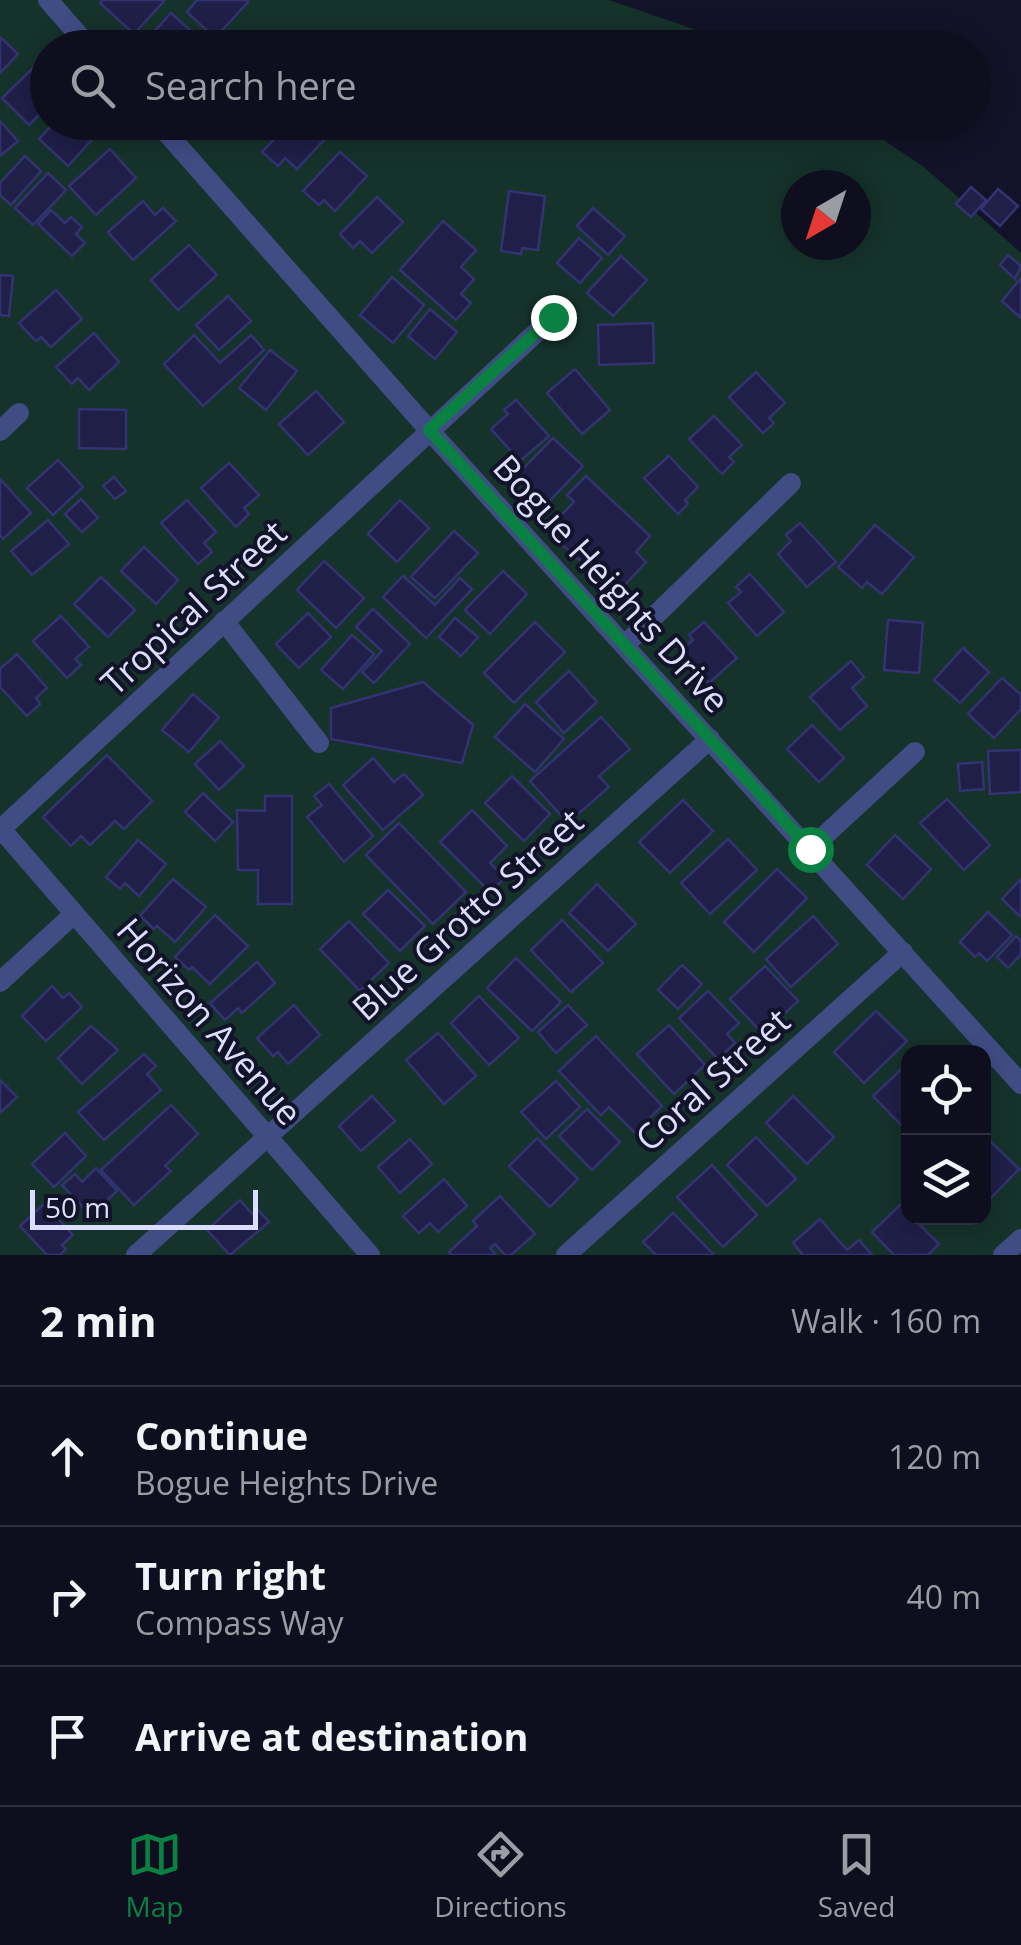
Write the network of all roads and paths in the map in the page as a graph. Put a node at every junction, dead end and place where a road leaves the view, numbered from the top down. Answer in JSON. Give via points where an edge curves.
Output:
{"nodes":[{"id":1,"x":48,"y":0,"type":"edge"},
{"id":2,"x":74,"y":30,"type":"edge"},
{"id":3,"x":172,"y":140,"type":"edge"},
{"id":4,"x":553,"y":317,"type":"dead end"},
{"id":5,"x":19,"y":414,"type":"dead end"},
{"id":6,"x":429,"y":430,"type":"junction"},
{"id":7,"x":0,"y":431,"type":"edge"},
{"id":8,"x":790,"y":483,"type":"dead end"},
{"id":9,"x":224,"y":621,"type":"junction"},
{"id":10,"x":625,"y":646,"type":"junction"},
{"id":11,"x":710,"y":740,"type":"junction"},
{"id":12,"x":319,"y":743,"type":"dead end"},
{"id":13,"x":915,"y":752,"type":"dead end"},
{"id":14,"x":1,"y":830,"type":"edge"},
{"id":15,"x":810,"y":849,"type":"junction"},
{"id":16,"x":74,"y":914,"type":"junction"},
{"id":17,"x":903,"y":952,"type":"junction"},
{"id":18,"x":0,"y":982,"type":"edge"},
{"id":19,"x":1021,"y":1084,"type":"edge"},
{"id":20,"x":267,"y":1136,"type":"junction"},
{"id":21,"x":1021,"y":1239,"type":"edge"},
{"id":22,"x":136,"y":1255,"type":"edge"},
{"id":23,"x":370,"y":1255,"type":"edge"},
{"id":24,"x":566,"y":1255,"type":"edge"},
{"id":25,"x":1003,"y":1255,"type":"edge"}],
"edges":[{"from":1,"to":2,"type":"street"},
{"from":3,"to":6,"type":"street","name":"Bogue Heights Drive"},
{"from":4,"to":6,"type":"street","name":"Tropical Street"},
{"from":5,"to":7,"type":"street"},
{"from":6,"to":9,"type":"street","name":"Tropical Street"},
{"from":6,"to":10,"type":"street","name":"Bogue Heights Drive"},
{"from":8,"to":10,"type":"street"},
{"from":9,"to":12,"type":"street"},
{"from":9,"to":14,"type":"street","name":"Tropical Street"},
{"from":10,"to":11,"type":"street","name":"Bogue Heights Drive"},
{"from":11,"to":15,"type":"street","name":"Bogue Heights Drive"},
{"from":11,"to":20,"type":"street","name":"Blue Grotto Street"},
{"from":13,"to":15,"type":"street"},
{"from":14,"to":16,"type":"street","name":"Horizon Avenue"},
{"from":15,"to":17,"type":"street","name":"Bogue Heights Drive"},
{"from":16,"to":18,"type":"street"},
{"from":16,"to":20,"type":"street","name":"Horizon Avenue"},
{"from":17,"to":19,"type":"street","name":"Bogue Heights Drive"},
{"from":17,"to":24,"type":"street","name":"Coral Street"},
{"from":20,"to":22,"type":"street","name":"Blue Grotto Street"},
{"from":20,"to":23,"type":"street","name":"Horizon Avenue"},
{"from":21,"to":25,"type":"street"}]}
